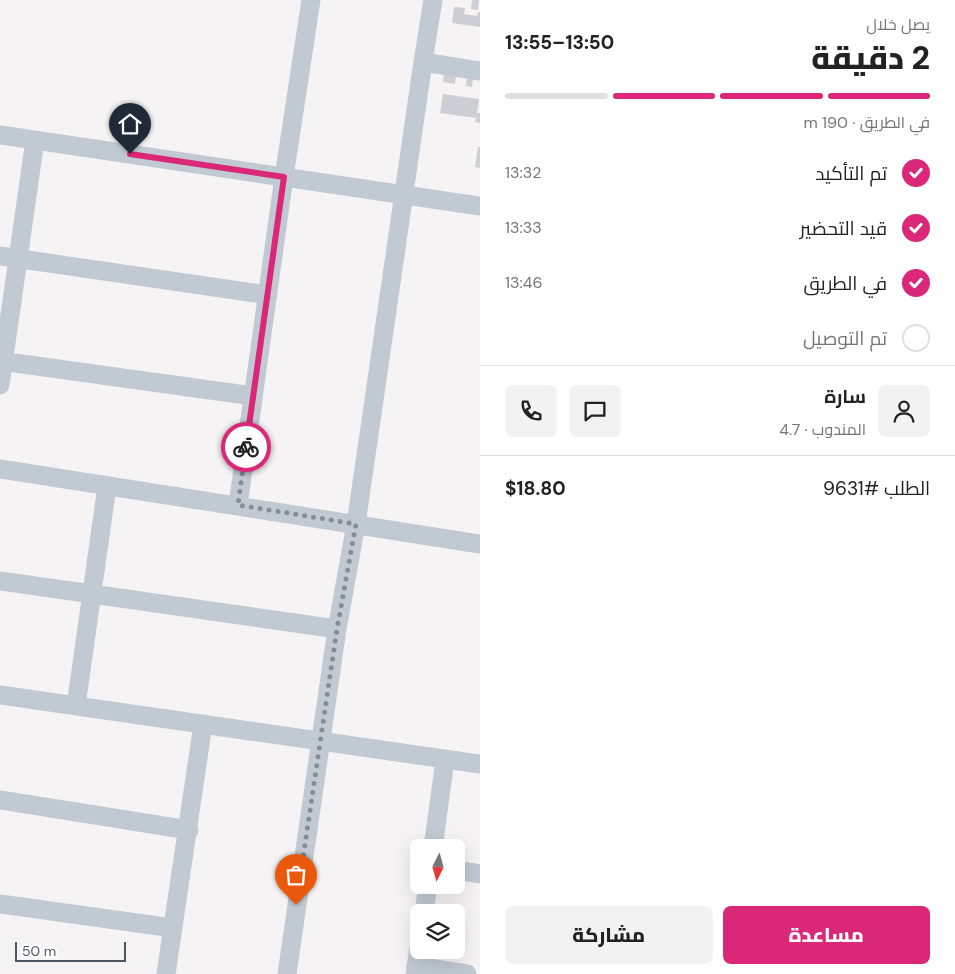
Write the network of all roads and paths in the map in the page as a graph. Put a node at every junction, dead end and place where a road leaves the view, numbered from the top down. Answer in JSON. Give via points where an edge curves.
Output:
{"nodes":[{"id":1,"x":311,"y":0,"type":"edge"},
{"id":2,"x":433,"y":0,"type":"edge"},
{"id":3,"x":423,"y":62,"type":"junction"},
{"id":4,"x":480,"y":71,"type":"edge"},
{"id":5,"x":0,"y":135,"type":"edge"},
{"id":6,"x":35,"y":140,"type":"junction"},
{"id":7,"x":284,"y":177,"type":"junction"},
{"id":8,"x":404,"y":195,"type":"junction"},
{"id":9,"x":480,"y":206,"type":"edge"},
{"id":10,"x":9,"y":257,"type":"edge"},
{"id":11,"x":268,"y":294,"type":"junction"},
{"id":12,"x":2,"y":361,"type":"edge"},
{"id":13,"x":0,"y":385,"type":"edge"},
{"id":14,"x":253,"y":396,"type":"junction"},
{"id":15,"x":0,"y":469,"type":"edge"},
{"id":16,"x":107,"y":486,"type":"junction"},
{"id":17,"x":238,"y":505,"type":"junction"},
{"id":18,"x":356,"y":524,"type":"junction"},
{"id":19,"x":479,"y":539,"type":"edge"},
{"id":20,"x":0,"y":581,"type":"edge"},
{"id":21,"x":92,"y":594,"type":"junction"},
{"id":22,"x":337,"y":629,"type":"junction"},
{"id":23,"x":0,"y":695,"type":"edge"},
{"id":24,"x":76,"y":706,"type":"junction"},
{"id":25,"x":203,"y":724,"type":"junction"},
{"id":26,"x":320,"y":742,"type":"junction"},
{"id":27,"x":445,"y":760,"type":"junction"},
{"id":28,"x":480,"y":764,"type":"edge"},
{"id":29,"x":0,"y":800,"type":"edge"},
{"id":30,"x":188,"y":830,"type":"junction"},
{"id":31,"x":434,"y":839,"type":"edge"},
{"id":32,"x":465,"y":872,"type":"edge"},
{"id":33,"x":480,"y":874,"type":"edge"},
{"id":34,"x":0,"y":904,"type":"edge"},
{"id":35,"x":173,"y":928,"type":"junction"},
{"id":36,"x":417,"y":963,"type":"edge"},
{"id":37,"x":166,"y":974,"type":"edge"},
{"id":38,"x":287,"y":974,"type":"edge"},
{"id":39,"x":467,"y":974,"type":"edge"}],
"edges":[{"from":1,"to":7,"type":"street"},
{"from":2,"to":3,"type":"street"},
{"from":3,"to":4,"type":"street"},
{"from":3,"to":8,"type":"street"},
{"from":5,"to":6,"type":"street"},
{"from":6,"to":7,"type":"street"},
{"from":6,"to":10,"type":"street"},
{"from":7,"to":8,"type":"street"},
{"from":7,"to":11,"type":"street"},
{"from":8,"to":9,"type":"street"},
{"from":8,"to":18,"type":"street"},
{"from":10,"to":11,"type":"street"},
{"from":10,"to":12,"type":"street"},
{"from":11,"to":14,"type":"street"},
{"from":12,"to":13,"type":"street"},
{"from":12,"to":14,"type":"street"},
{"from":14,"to":17,"type":"street"},
{"from":15,"to":16,"type":"street"},
{"from":16,"to":17,"type":"street"},
{"from":16,"to":21,"type":"street"},
{"from":17,"to":18,"type":"street"},
{"from":18,"to":19,"type":"street"},
{"from":18,"to":22,"type":"street"},
{"from":20,"to":21,"type":"street"},
{"from":21,"to":22,"type":"street"},
{"from":21,"to":24,"type":"street"},
{"from":22,"to":26,"type":"street"},
{"from":23,"to":24,"type":"street"},
{"from":24,"to":25,"type":"street"},
{"from":25,"to":26,"type":"street"},
{"from":25,"to":30,"type":"street"},
{"from":26,"to":27,"type":"street"},
{"from":26,"to":38,"type":"street"},
{"from":27,"to":28,"type":"street"},
{"from":27,"to":31,"type":"street"},
{"from":29,"to":30,"type":"street"},
{"from":30,"to":35,"type":"street"},
{"from":32,"to":33,"type":"street"},
{"from":34,"to":35,"type":"street"},
{"from":35,"to":37,"type":"street"},
{"from":36,"to":39,"type":"street"}]}
